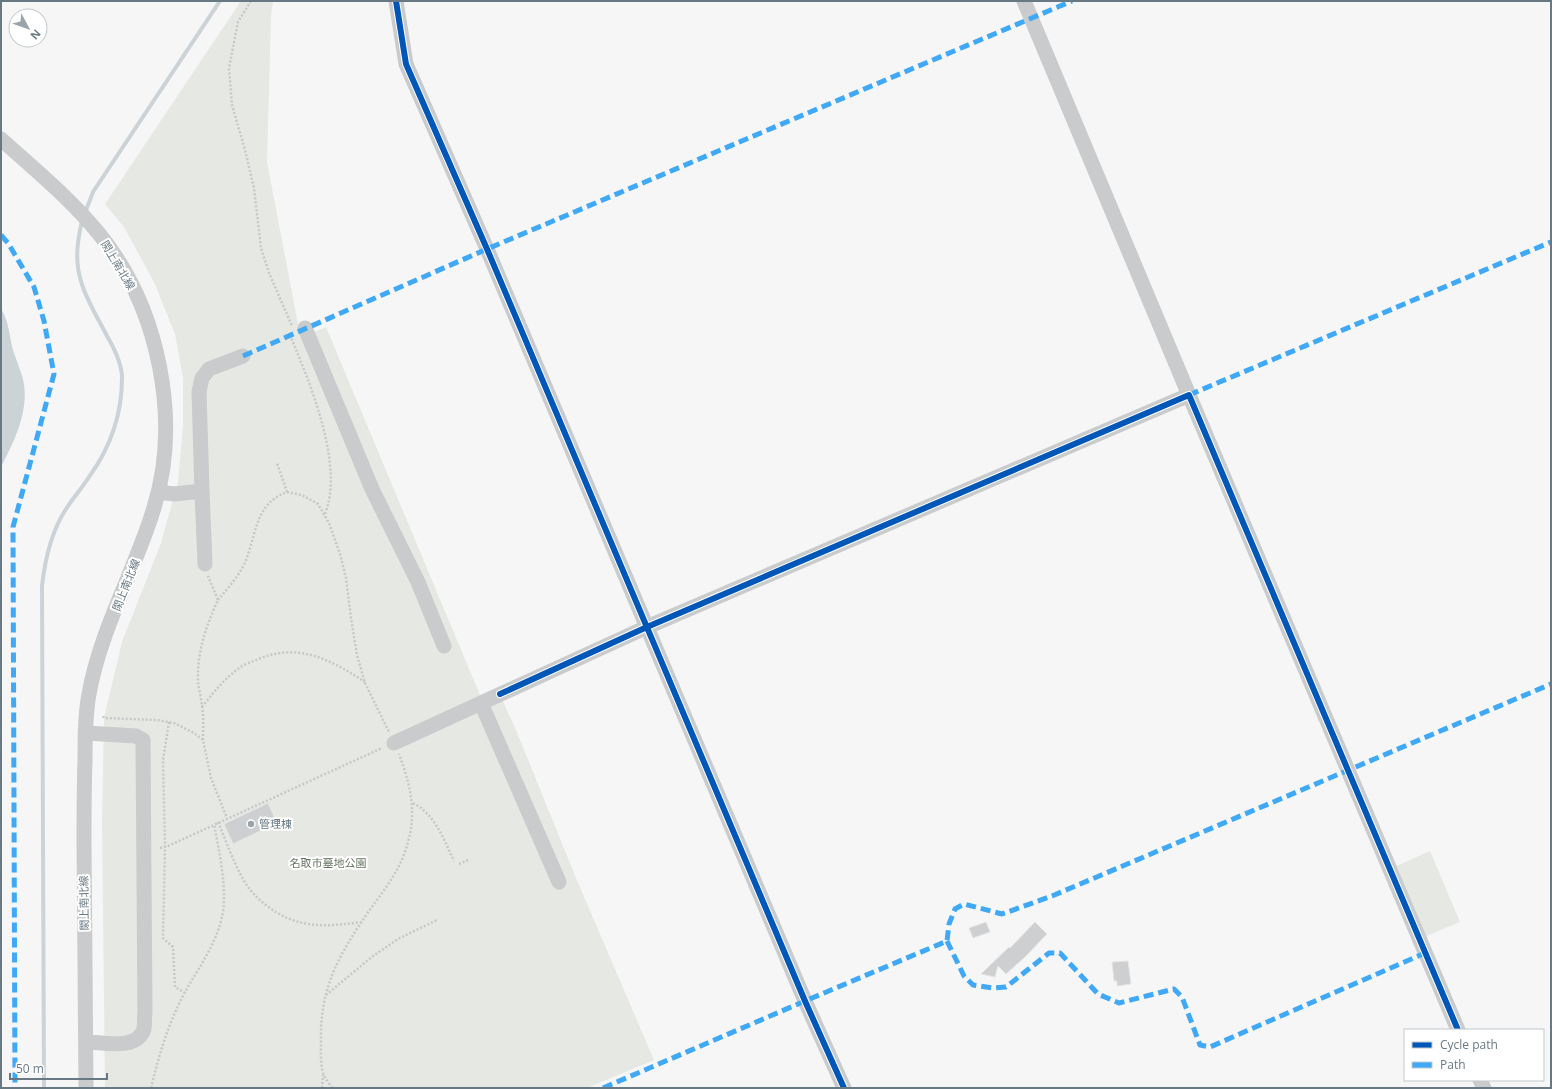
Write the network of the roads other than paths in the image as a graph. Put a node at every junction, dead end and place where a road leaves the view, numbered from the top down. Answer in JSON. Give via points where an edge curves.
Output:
{"nodes":[{"id":1,"x":396,"y":1,"type":"edge"},
{"id":2,"x":1024,"y":1,"type":"edge"},
{"id":3,"x":1,"y":139,"type":"edge"},
{"id":4,"x":300,"y":331,"type":"road end"},
{"id":5,"x":243,"y":356,"type":"dead end"},
{"id":6,"x":1188,"y":395,"type":"junction"},
{"id":7,"x":202,"y":491,"type":"junction"},
{"id":8,"x":159,"y":492,"type":"junction"},
{"id":9,"x":205,"y":564,"type":"road end"},
{"id":10,"x":646,"y":627,"type":"junction"},
{"id":11,"x":444,"y":646,"type":"dead end"},
{"id":12,"x":482,"y":702,"type":"junction"},
{"id":13,"x":86,"y":733,"type":"junction"},
{"id":14,"x":394,"y":743,"type":"road end"},
{"id":15,"x":559,"y":882,"type":"dead end"},
{"id":16,"x":1458,"y":1029,"type":"edge"},
{"id":17,"x":86,"y":1042,"type":"junction"},
{"id":18,"x":86,"y":1088,"type":"edge"},
{"id":19,"x":844,"y":1088,"type":"edge"}],
"edges":[{"from":1,"to":10,"type":"street","via":[[406,64],[487,248]]},
{"from":2,"to":6,"type":"street"},
{"from":3,"to":8,"type":"street","name":"閖上南北線","via":[[69,200],[115,256],[133,287],[148,324],[163,384],[166,429]]},
{"from":4,"to":11,"type":"street","via":[[372,489],[418,582]]},
{"from":5,"to":7,"type":"street","via":[[209,369],[202,378],[199,392]]},
{"from":6,"to":10,"type":"street"},
{"from":6,"to":16,"type":"street"},
{"from":7,"to":8,"type":"street","via":[[174,494]]},
{"from":7,"to":9,"type":"street"},
{"from":8,"to":13,"type":"street","name":"閖上南北線","via":[[137,558],[102,647],[89,693]]},
{"from":10,"to":12,"type":"street"},
{"from":10,"to":19,"type":"street"},
{"from":12,"to":14,"type":"street","via":[[416,726]]},
{"from":12,"to":15,"type":"street","via":[[485,728],[530,832]]},
{"from":13,"to":17,"type":"street","name":"閖上南北線"},
{"from":13,"to":17,"type":"street","via":[[136,736],[143,740],[144,910],[144,1028],[139,1038],[131,1042]]},
{"from":17,"to":18,"type":"street","name":"閖上南北線"}]}
